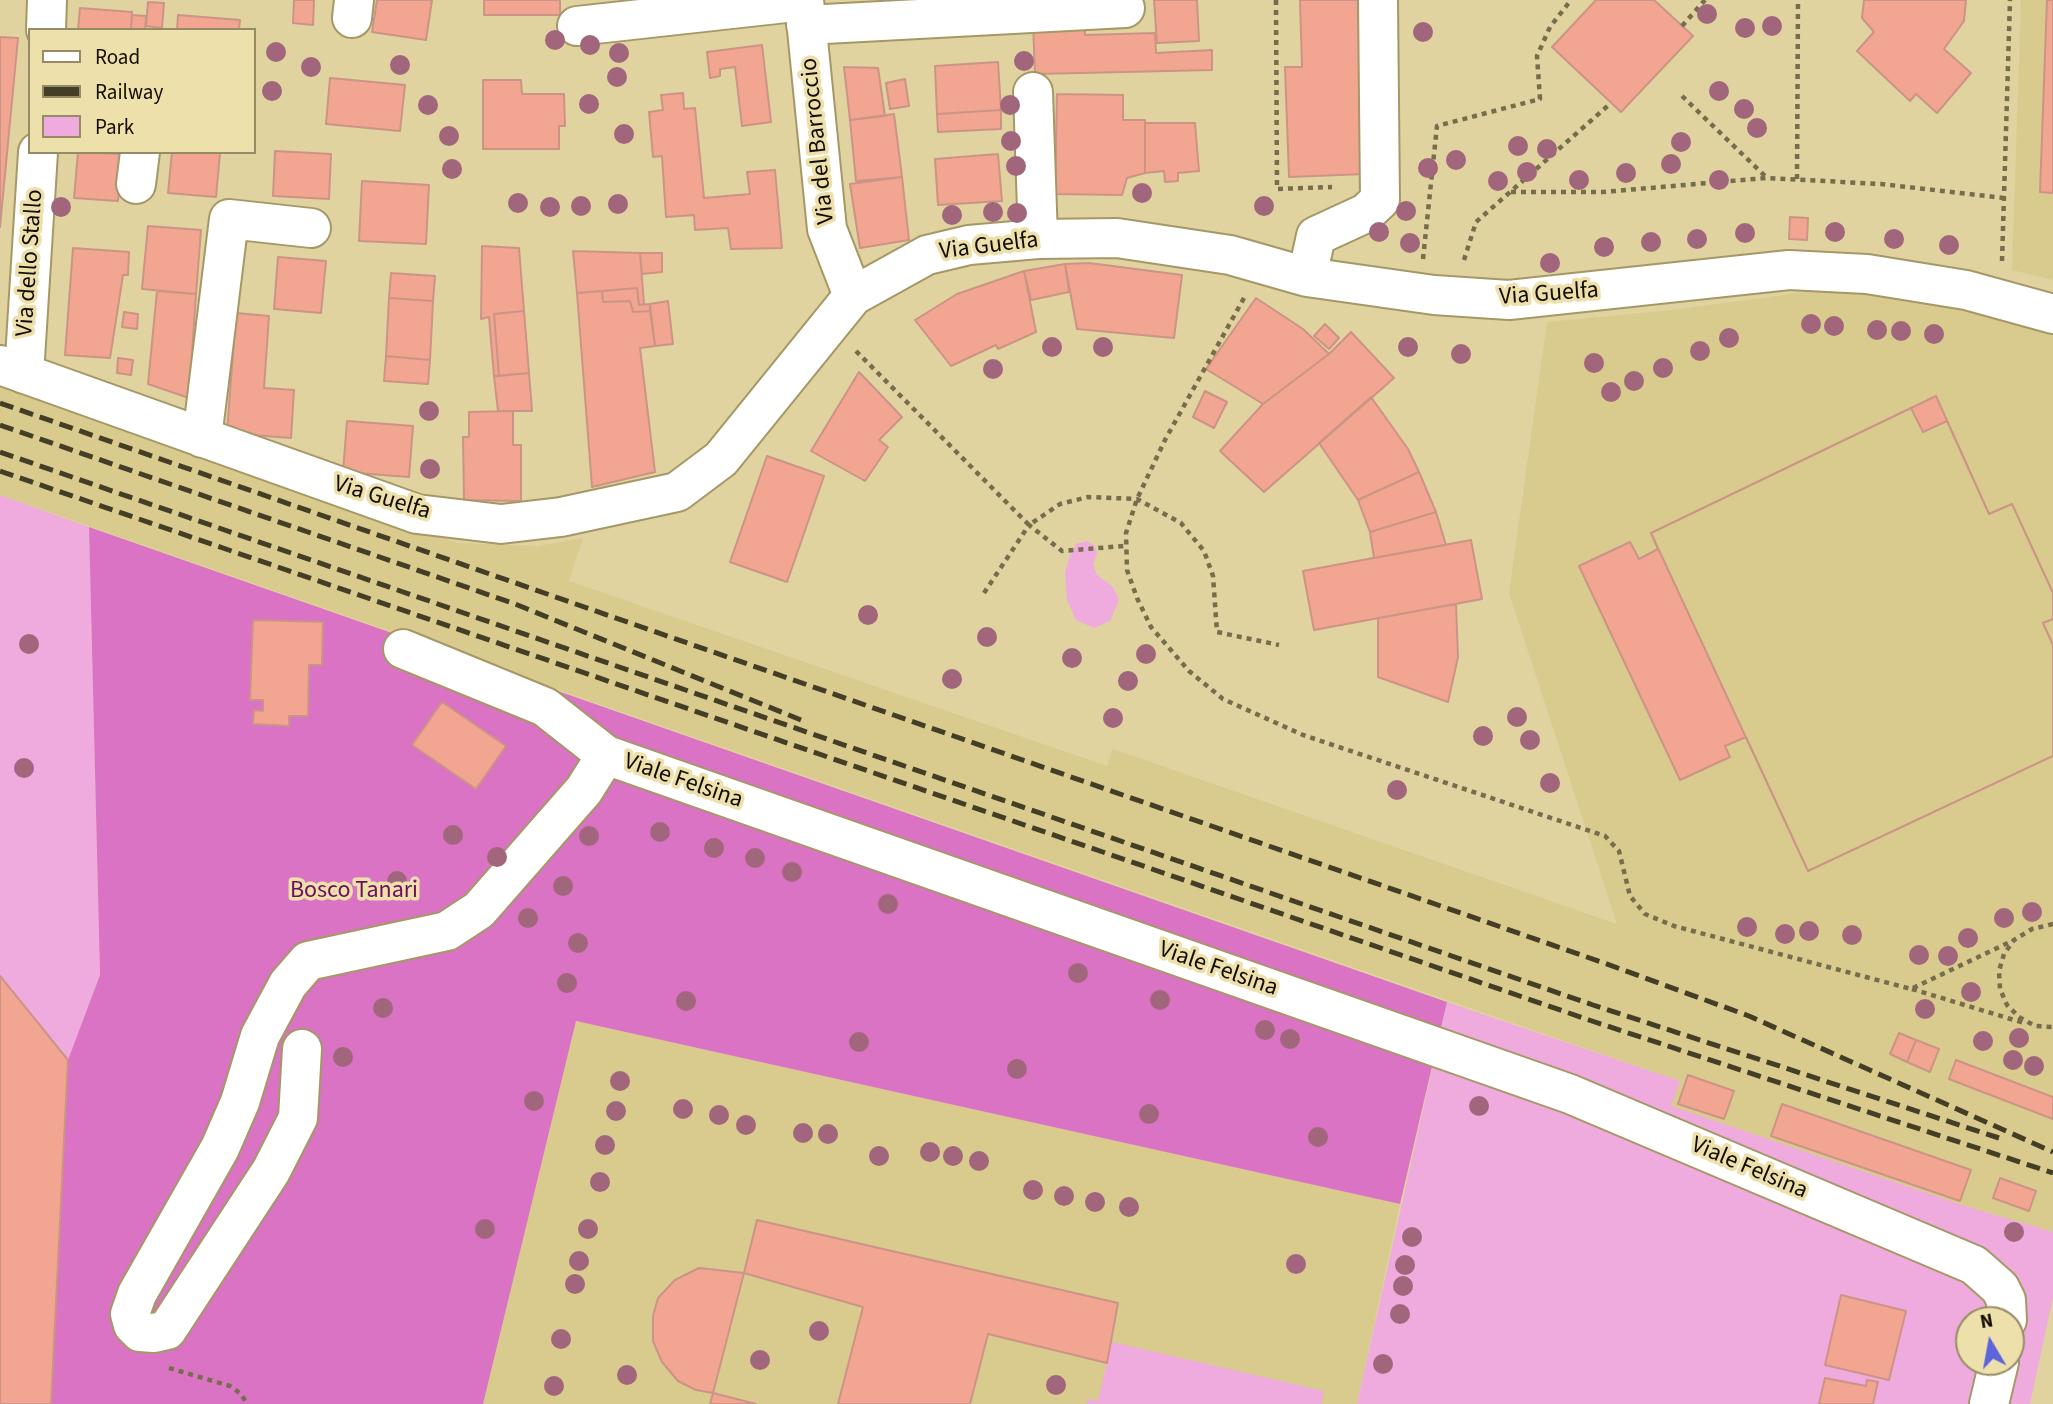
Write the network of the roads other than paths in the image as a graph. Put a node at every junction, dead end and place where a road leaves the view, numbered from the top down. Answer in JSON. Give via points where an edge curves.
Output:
{"nodes":[{"id":1,"x":47,"y":0,"type":"edge"},
{"id":2,"x":1378,"y":0,"type":"edge"},
{"id":3,"x":1125,"y":8,"type":"dead end"},
{"id":4,"x":804,"y":9,"type":"edge"},
{"id":5,"x":623,"y":11,"type":"edge"},
{"id":6,"x":577,"y":26,"type":"dead end"},
{"id":7,"x":46,"y":28,"type":"edge"},
{"id":8,"x":1033,"y":92,"type":"dead end"},
{"id":9,"x":38,"y":154,"type":"edge"},
{"id":10,"x":311,"y":228,"type":"dead end"},
{"id":11,"x":1038,"y":239,"type":"junction"},
{"id":12,"x":1307,"y":277,"type":"junction"},
{"id":13,"x":853,"y":296,"type":"junction"},
{"id":14,"x":2053,"y":313,"type":"edge"},
{"id":15,"x":12,"y":369,"type":"edge"},
{"id":16,"x":202,"y":438,"type":"junction"},
{"id":17,"x":403,"y":649,"type":"dead end"},
{"id":18,"x":606,"y":755,"type":"junction"},
{"id":19,"x":302,"y":1049,"type":"dead end"},
{"id":20,"x":2006,"y":1306,"type":"edge"},
{"id":21,"x":1996,"y":1376,"type":"edge"},
{"id":22,"x":1989,"y":1404,"type":"edge"}],
"edges":[{"from":1,"to":7,"type":"street"},
{"from":2,"to":12,"type":"street","via":[[1380,200],[1366,213],[1316,236]]},
{"from":3,"to":4,"type":"street","name":"Via del Barroccio"},
{"from":4,"to":5,"type":"street"},
{"from":4,"to":13,"type":"street","name":"Via del Barroccio","via":[[827,229]]},
{"from":5,"to":6,"type":"street"},
{"from":8,"to":11,"type":"street"},
{"from":9,"to":15,"type":"street","name":"Via dello Stallo"},
{"from":10,"to":16,"type":"street","via":[[229,219]]},
{"from":11,"to":12,"type":"street","name":"Via Guelfa","via":[[1117,238],[1230,255]]},
{"from":11,"to":13,"type":"street","name":"Via Guelfa","via":[[969,245],[927,255]]},
{"from":12,"to":14,"type":"street","name":"Via Guelfa","via":[[1434,295],[1509,300],[1789,270],[1867,274],[1966,290]]},
{"from":13,"to":16,"type":"street","name":"Via Guelfa","via":[[721,459],[677,492],[561,517],[500,524],[418,514]]},
{"from":15,"to":16,"type":"street","name":"Via Guelfa"},
{"from":17,"to":18,"type":"street","name":"Viale Felsina","via":[[545,707]]},
{"from":18,"to":19,"type":"street","via":[[584,790],[479,910],[447,931],[308,961],[288,984],[260,1036],[220,1148],[137,1294],[130,1314],[140,1332],[167,1330],[271,1171],[298,1118]]},
{"from":18,"to":20,"type":"street","name":"Viale Felsina","via":[[1570,1094],[1966,1261],[2000,1288]]},
{"from":21,"to":22,"type":"street"}]}
